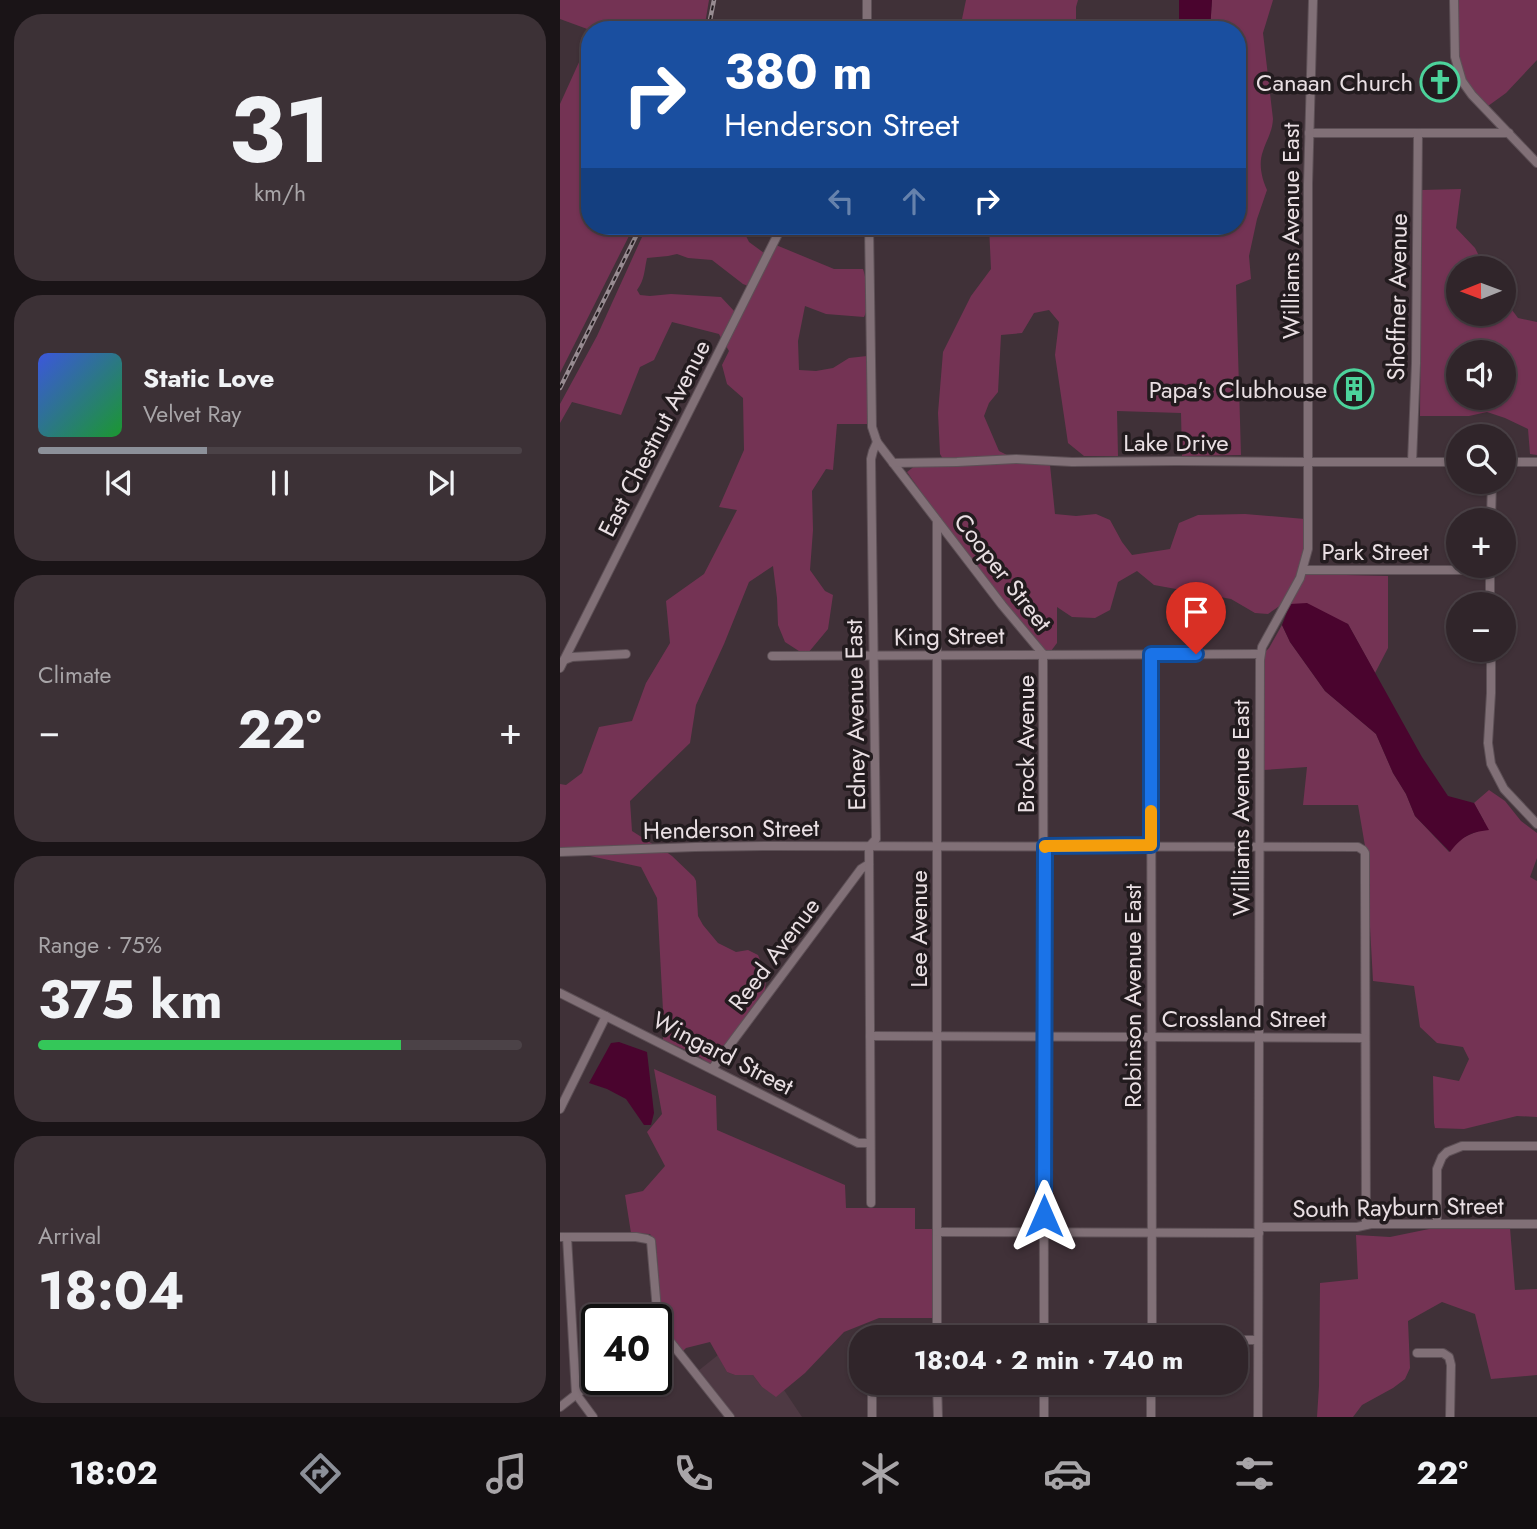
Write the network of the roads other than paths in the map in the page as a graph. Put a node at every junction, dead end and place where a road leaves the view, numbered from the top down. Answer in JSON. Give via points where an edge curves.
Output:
{"nodes":[{"id":1,"x":867,"y":0,"type":"edge"},
{"id":2,"x":1313,"y":0,"type":"edge"},
{"id":3,"x":1454,"y":0,"type":"edge"},
{"id":4,"x":867,"y":21,"type":"edge"},
{"id":5,"x":1309,"y":133,"type":"junction"},
{"id":6,"x":1418,"y":133,"type":"junction"},
{"id":7,"x":1509,"y":134,"type":"junction"},
{"id":8,"x":1537,"y":163,"type":"edge"},
{"id":9,"x":777,"y":235,"type":"edge"},
{"id":10,"x":869,"y":235,"type":"edge"},
{"id":11,"x":877,"y":442,"type":"junction"},
{"id":12,"x":1412,"y":462,"type":"junction"},
{"id":13,"x":1446,"y":462,"type":"edge"},
{"id":14,"x":1516,"y":462,"type":"edge"},
{"id":15,"x":1537,"y":462,"type":"edge"},
{"id":16,"x":893,"y":463,"type":"junction"},
{"id":17,"x":1308,"y":463,"type":"junction"},
{"id":18,"x":937,"y":521,"type":"junction"},
{"id":19,"x":1446,"y":568,"type":"edge"},
{"id":20,"x":1303,"y":570,"type":"junction"},
{"id":21,"x":626,"y":654,"type":"dead end"},
{"id":22,"x":1043,"y":654,"type":"junction"},
{"id":23,"x":1151,"y":654,"type":"junction"},
{"id":24,"x":1260,"y":654,"type":"junction"},
{"id":25,"x":772,"y":656,"type":"dead end"},
{"id":26,"x":874,"y":656,"type":"junction"},
{"id":27,"x":937,"y":656,"type":"junction"},
{"id":28,"x":1491,"y":662,"type":"edge"},
{"id":29,"x":562,"y":664,"type":"edge"},
{"id":30,"x":1537,"y":824,"type":"edge"},
{"id":31,"x":1151,"y":845,"type":"junction"},
{"id":32,"x":1045,"y":846,"type":"junction"},
{"id":33,"x":1259,"y":846,"type":"junction"},
{"id":34,"x":869,"y":847,"type":"junction"},
{"id":35,"x":938,"y":847,"type":"junction"},
{"id":36,"x":560,"y":852,"type":"edge"},
{"id":37,"x":869,"y":864,"type":"junction"},
{"id":38,"x":560,"y":993,"type":"edge"},
{"id":39,"x":606,"y":1016,"type":"junction"},
{"id":40,"x":870,"y":1036,"type":"junction"},
{"id":41,"x":937,"y":1036,"type":"junction"},
{"id":42,"x":1044,"y":1037,"type":"junction"},
{"id":43,"x":1152,"y":1037,"type":"junction"},
{"id":44,"x":1258,"y":1037,"type":"junction"},
{"id":45,"x":1366,"y":1038,"type":"junction"},
{"id":46,"x":712,"y":1069,"type":"junction"},
{"id":47,"x":560,"y":1109,"type":"edge"},
{"id":48,"x":870,"y":1143,"type":"junction"},
{"id":49,"x":1537,"y":1146,"type":"edge"},
{"id":50,"x":871,"y":1203,"type":"dead end"},
{"id":51,"x":1437,"y":1224,"type":"junction"},
{"id":52,"x":1537,"y":1224,"type":"edge"},
{"id":53,"x":1366,"y":1225,"type":"junction"},
{"id":54,"x":1259,"y":1230,"type":"junction"},
{"id":55,"x":937,"y":1232,"type":"junction"},
{"id":56,"x":1044,"y":1233,"type":"junction"},
{"id":57,"x":1152,"y":1233,"type":"junction"},
{"id":58,"x":564,"y":1237,"type":"edge"},
{"id":59,"x":657,"y":1304,"type":"edge"},
{"id":60,"x":937,"y":1325,"type":"edge"},
{"id":61,"x":1044,"y":1325,"type":"edge"},
{"id":62,"x":1152,"y":1325,"type":"edge"},
{"id":63,"x":1248,"y":1340,"type":"edge"},
{"id":64,"x":1258,"y":1340,"type":"junction"},
{"id":65,"x":672,"y":1348,"type":"edge"},
{"id":66,"x":1417,"y":1353,"type":"dead end"},
{"id":67,"x":581,"y":1390,"type":"edge"},
{"id":68,"x":576,"y":1394,"type":"junction"},
{"id":69,"x":872,"y":1395,"type":"edge"},
{"id":70,"x":937,"y":1395,"type":"edge"},
{"id":71,"x":1045,"y":1395,"type":"edge"},
{"id":72,"x":1152,"y":1395,"type":"edge"},
{"id":73,"x":560,"y":1407,"type":"edge"},
{"id":74,"x":725,"y":1415,"type":"edge"},
{"id":75,"x":593,"y":1417,"type":"edge"},
{"id":76,"x":872,"y":1417,"type":"edge"},
{"id":77,"x":937,"y":1417,"type":"edge"},
{"id":78,"x":1044,"y":1417,"type":"edge"},
{"id":79,"x":1151,"y":1417,"type":"edge"},
{"id":80,"x":1258,"y":1417,"type":"edge"},
{"id":81,"x":1450,"y":1417,"type":"edge"}],
"edges":[{"from":1,"to":4,"type":"street"},
{"from":2,"to":5,"type":"street","name":"Williams Avenue East"},
{"from":3,"to":7,"type":"street","via":[[1458,70],[1469,91]]},
{"from":5,"to":6,"type":"street"},
{"from":5,"to":17,"type":"street","name":"Williams Avenue East"},
{"from":6,"to":7,"type":"street"},
{"from":6,"to":12,"type":"street","name":"Shoffner Avenue"},
{"from":7,"to":8,"type":"street"},
{"from":9,"to":29,"type":"street","name":"East Chestnut Avenue"},
{"from":10,"to":11,"type":"street","name":"Edney Avenue East","via":[[872,427]]},
{"from":11,"to":16,"type":"street","name":"Cooper Street"},
{"from":11,"to":26,"type":"street","name":"Edney Avenue East","via":[[871,459]]},
{"from":12,"to":13,"type":"street","name":"Lake Drive"},
{"from":12,"to":17,"type":"street","name":"Lake Drive"},
{"from":14,"to":15,"type":"street"},
{"from":16,"to":17,"type":"street","name":"Lake Drive","via":[[1016,459]]},
{"from":16,"to":18,"type":"street","name":"Cooper Street"},
{"from":17,"to":20,"type":"street","name":"Williams Avenue East","via":[[1309,540]]},
{"from":18,"to":22,"type":"street","name":"Cooper Street"},
{"from":18,"to":27,"type":"street","name":"Lee Avenue"},
{"from":19,"to":20,"type":"street","name":"Park Street"},
{"from":20,"to":24,"type":"street","name":"Williams Avenue East"},
{"from":21,"to":29,"type":"street","via":[[572,657]]},
{"from":22,"to":23,"type":"street","name":"Cooper Street"},
{"from":22,"to":27,"type":"street","name":"King Street"},
{"from":22,"to":32,"type":"street","name":"Brock Avenue"},
{"from":23,"to":24,"type":"street","name":"Cooper Street"},
{"from":23,"to":31,"type":"street","name":"Robinson Avenue East"},
{"from":24,"to":33,"type":"street","name":"Williams Avenue East"},
{"from":25,"to":26,"type":"street","name":"King Street"},
{"from":26,"to":27,"type":"street","name":"King Street"},
{"from":26,"to":34,"type":"street","name":"Edney Avenue East","via":[[876,839]]},
{"from":27,"to":35,"type":"street","name":"Lee Avenue"},
{"from":28,"to":30,"type":"street","via":[[1491,764],[1504,789]]},
{"from":31,"to":32,"type":"street","name":"Henderson Street"},
{"from":31,"to":33,"type":"street","name":"Henderson Street"},
{"from":31,"to":43,"type":"street","name":"Robinson Avenue East"},
{"from":32,"to":35,"type":"street","name":"Henderson Street"},
{"from":32,"to":42,"type":"street","name":"Brock Avenue"},
{"from":33,"to":44,"type":"street","name":"Williams Avenue East"},
{"from":33,"to":45,"type":"street","name":"Henderson Street","via":[[1354,846],[1363,850]]},
{"from":34,"to":35,"type":"street","name":"Henderson Street"},
{"from":34,"to":36,"type":"street","name":"Henderson Street"},
{"from":34,"to":37,"type":"street","name":"Edney Avenue East"},
{"from":35,"to":41,"type":"street","name":"Lee Avenue"},
{"from":37,"to":40,"type":"street","name":"Edney Avenue East"},
{"from":37,"to":46,"type":"street","name":"Reed Avenue"},
{"from":38,"to":39,"type":"street","name":"Wingard Street"},
{"from":39,"to":46,"type":"street","name":"Wingard Street"},
{"from":39,"to":47,"type":"street"},
{"from":40,"to":41,"type":"street","name":"Crossland Street"},
{"from":40,"to":48,"type":"street","name":"Edney Avenue East"},
{"from":41,"to":42,"type":"street","name":"Crossland Street"},
{"from":41,"to":55,"type":"street","name":"Lee Avenue"},
{"from":42,"to":43,"type":"street","name":"Crossland Street"},
{"from":42,"to":56,"type":"street","name":"Brock Avenue"},
{"from":43,"to":44,"type":"street","name":"Crossland Street"},
{"from":43,"to":57,"type":"street","name":"Robinson Avenue East"},
{"from":44,"to":45,"type":"street","name":"Crossland Street"},
{"from":44,"to":54,"type":"street","name":"Williams Avenue East"},
{"from":45,"to":53,"type":"street"},
{"from":46,"to":48,"type":"street","name":"Wingard Street","via":[[858,1143]]},
{"from":48,"to":50,"type":"street","name":"Edney Avenue East"},
{"from":49,"to":51,"type":"street","via":[[1462,1146],[1447,1152],[1437,1169]]},
{"from":51,"to":52,"type":"street","name":"South Rayburn Street"},
{"from":51,"to":53,"type":"street","name":"South Rayburn Street"},
{"from":53,"to":54,"type":"street","name":"South Rayburn Street"},
{"from":54,"to":57,"type":"street","name":"South Rayburn Street"},
{"from":54,"to":64,"type":"street","name":"Williams Avenue East"},
{"from":55,"to":56,"type":"street","name":"South Rayburn Street"},
{"from":55,"to":60,"type":"street","name":"Lee Avenue"},
{"from":56,"to":57,"type":"street","name":"South Rayburn Street"},
{"from":56,"to":61,"type":"street","name":"Brock Avenue"},
{"from":57,"to":62,"type":"street","name":"Robinson Avenue East"},
{"from":58,"to":59,"type":"street","via":[[647,1239],[652,1243]]},
{"from":58,"to":68,"type":"street"},
{"from":63,"to":64,"type":"street"},
{"from":64,"to":80,"type":"street","name":"Williams Avenue East"},
{"from":65,"to":74,"type":"street"},
{"from":66,"to":81,"type":"street","via":[[1443,1353],[1450,1358]]},
{"from":67,"to":68,"type":"street"},
{"from":68,"to":73,"type":"street"},
{"from":68,"to":75,"type":"street"},
{"from":69,"to":76,"type":"street"},
{"from":70,"to":77,"type":"street"},
{"from":71,"to":78,"type":"street"},
{"from":72,"to":79,"type":"street"}]}
